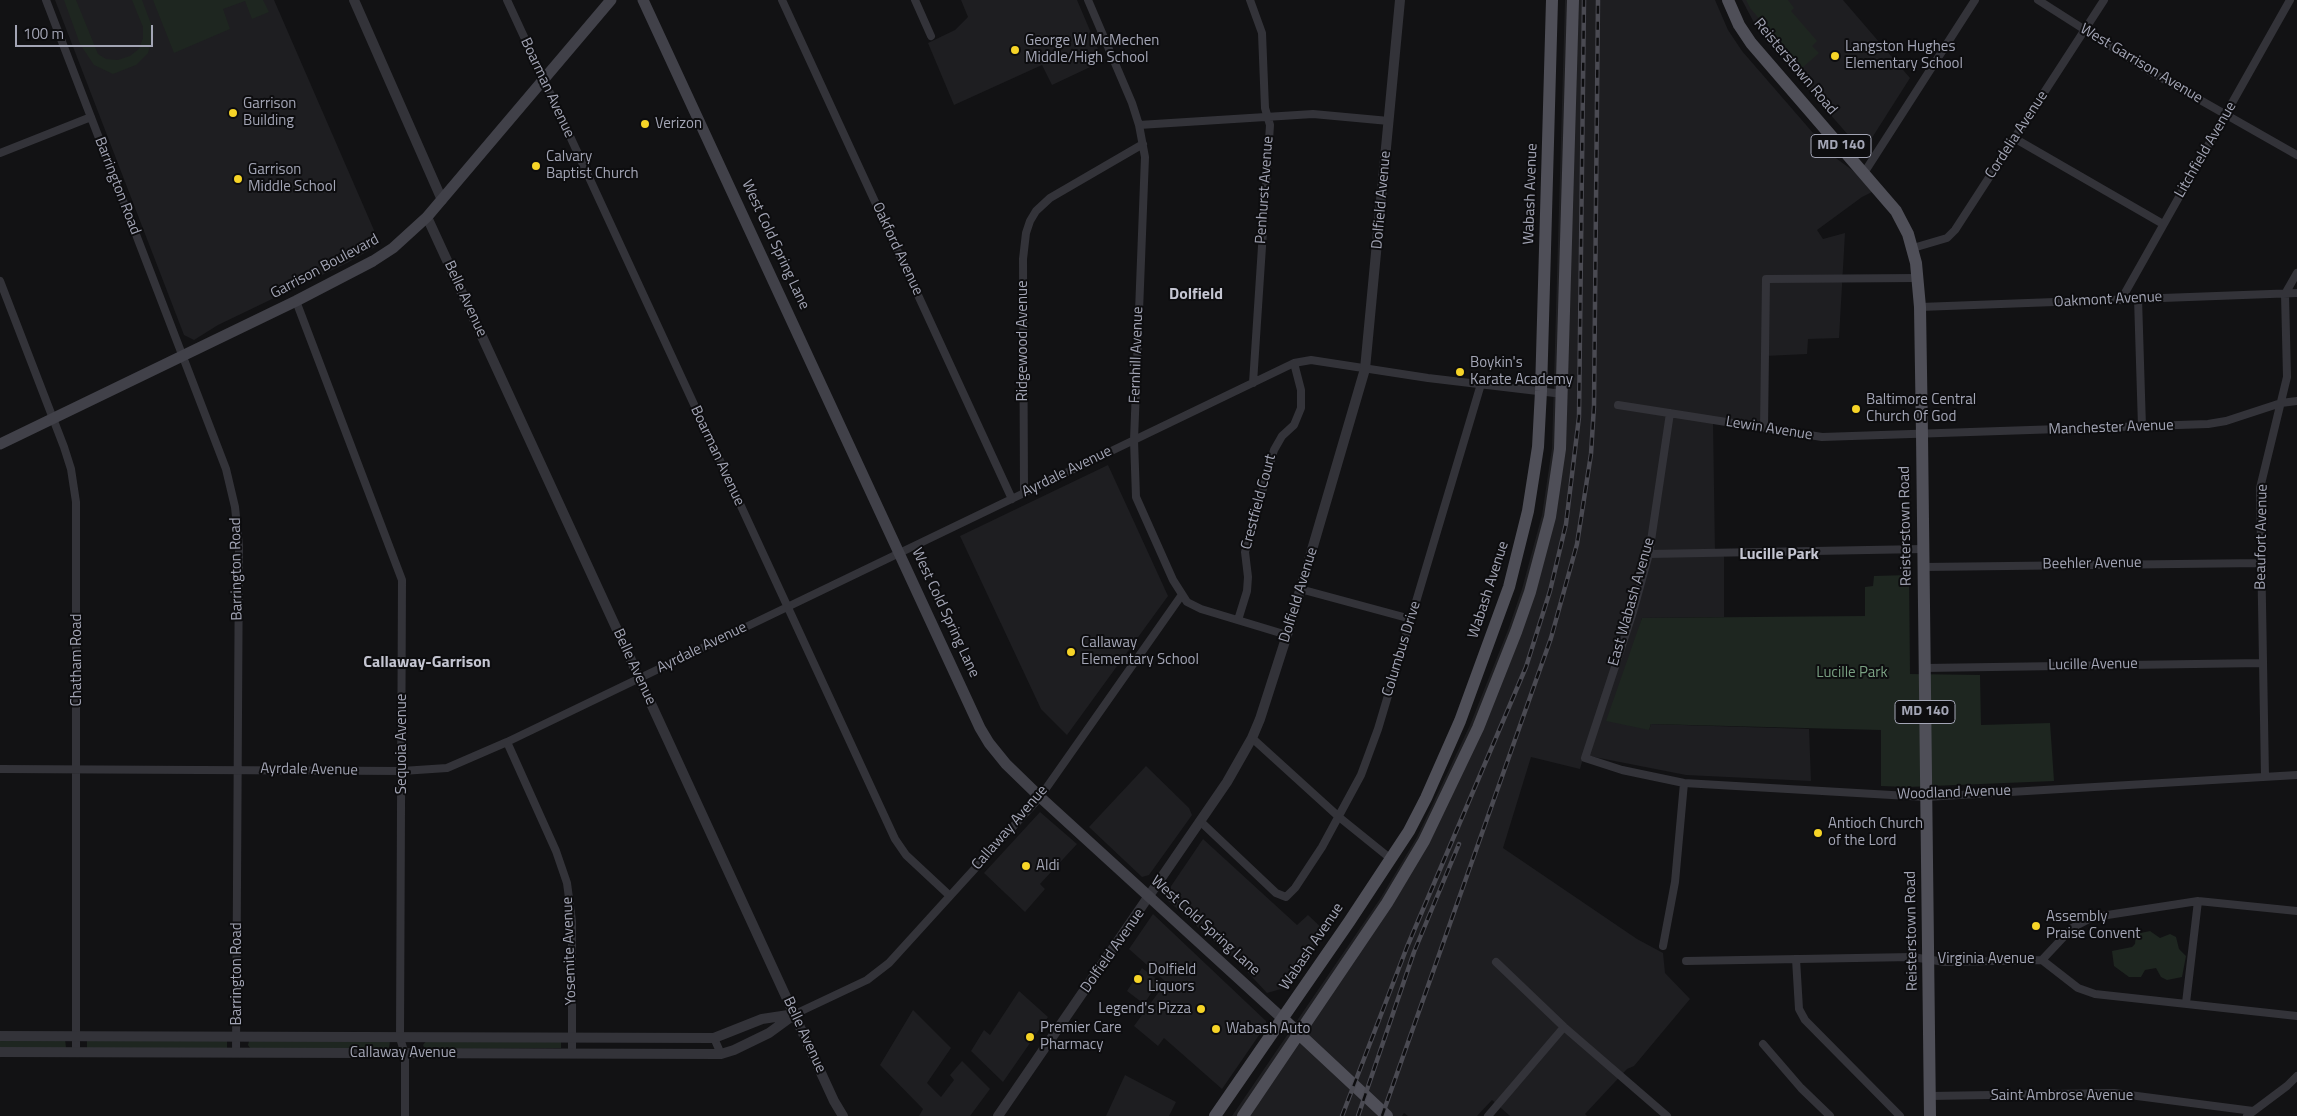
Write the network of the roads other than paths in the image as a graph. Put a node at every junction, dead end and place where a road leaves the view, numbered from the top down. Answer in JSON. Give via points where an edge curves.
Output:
{"nodes":[{"id":1,"x":46,"y":0,"type":"edge"},
{"id":2,"x":354,"y":0,"type":"edge"},
{"id":3,"x":507,"y":0,"type":"edge"},
{"id":4,"x":611,"y":0,"type":"edge"},
{"id":5,"x":643,"y":0,"type":"edge"},
{"id":6,"x":782,"y":0,"type":"edge"},
{"id":7,"x":915,"y":0,"type":"edge"},
{"id":8,"x":1088,"y":0,"type":"edge"},
{"id":9,"x":1250,"y":0,"type":"edge"},
{"id":10,"x":1400,"y":0,"type":"edge"},
{"id":11,"x":1552,"y":0,"type":"edge"},
{"id":12,"x":1573,"y":0,"type":"edge"},
{"id":13,"x":1728,"y":0,"type":"edge"},
{"id":14,"x":1974,"y":0,"type":"edge"},
{"id":15,"x":2038,"y":0,"type":"edge"},
{"id":16,"x":2104,"y":0,"type":"edge"},
{"id":17,"x":2290,"y":0,"type":"edge"},
{"id":18,"x":2085,"y":30,"type":"junction"},
{"id":19,"x":931,"y":36,"type":"dead end"},
{"id":20,"x":544,"y":81,"type":"junction"},
{"id":21,"x":1550,"y":104,"type":"junction"},
{"id":22,"x":1571,"y":105,"type":"junction"},
{"id":23,"x":2226,"y":115,"type":"junction"},
{"id":24,"x":1268,"y":116,"type":"junction"},
{"id":25,"x":91,"y":117,"type":"junction"},
{"id":26,"x":1389,"y":121,"type":"junction"},
{"id":27,"x":1139,"y":124,"type":"junction"},
{"id":28,"x":2014,"y":138,"type":"junction"},
{"id":29,"x":1143,"y":144,"type":"junction"},
{"id":30,"x":0,"y":153,"type":"edge"},
{"id":31,"x":2297,"y":155,"type":"edge"},
{"id":32,"x":1864,"y":173,"type":"junction"},
{"id":33,"x":442,"y":200,"type":"junction"},
{"id":34,"x":427,"y":216,"type":"junction"},
{"id":35,"x":2163,"y":224,"type":"junction"},
{"id":36,"x":1913,"y":248,"type":"junction"},
{"id":37,"x":2297,"y":273,"type":"edge"},
{"id":38,"x":1918,"y":278,"type":"junction"},
{"id":39,"x":0,"y":281,"type":"edge"},
{"id":40,"x":2297,"y":293,"type":"edge"},
{"id":41,"x":2285,"y":294,"type":"junction"},
{"id":42,"x":2138,"y":298,"type":"junction"},
{"id":43,"x":2121,"y":300,"type":"junction"},
{"id":44,"x":296,"y":301,"type":"junction"},
{"id":45,"x":1920,"y":307,"type":"junction"},
{"id":46,"x":182,"y":356,"type":"junction"},
{"id":47,"x":1294,"y":363,"type":"junction"},
{"id":48,"x":1366,"y":368,"type":"junction"},
{"id":49,"x":1253,"y":383,"type":"junction"},
{"id":50,"x":1481,"y":384,"type":"junction"},
{"id":51,"x":1541,"y":392,"type":"junction"},
{"id":52,"x":1563,"y":394,"type":"junction"},
{"id":53,"x":2297,"y":401,"type":"edge"},
{"id":54,"x":2281,"y":403,"type":"junction"},
{"id":55,"x":1618,"y":405,"type":"dead end"},
{"id":56,"x":1670,"y":414,"type":"junction"},
{"id":57,"x":53,"y":418,"type":"junction"},
{"id":58,"x":2142,"y":427,"type":"junction"},
{"id":59,"x":1764,"y":428,"type":"junction"},
{"id":60,"x":1922,"y":435,"type":"junction"},
{"id":61,"x":1134,"y":440,"type":"junction"},
{"id":62,"x":0,"y":444,"type":"edge"},
{"id":63,"x":1024,"y":493,"type":"junction"},
{"id":64,"x":1012,"y":499,"type":"junction"},
{"id":65,"x":1923,"y":549,"type":"junction"},
{"id":66,"x":899,"y":553,"type":"junction"},
{"id":67,"x":1649,"y":554,"type":"junction"},
{"id":68,"x":2262,"y":563,"type":"junction"},
{"id":69,"x":1923,"y":566,"type":"junction"},
{"id":70,"x":1300,"y":589,"type":"junction"},
{"id":71,"x":1181,"y":596,"type":"junction"},
{"id":72,"x":787,"y":607,"type":"junction"},
{"id":73,"x":1411,"y":619,"type":"junction"},
{"id":74,"x":1238,"y":620,"type":"junction"},
{"id":75,"x":1287,"y":635,"type":"junction"},
{"id":76,"x":2262,"y":663,"type":"junction"},
{"id":77,"x":1925,"y":668,"type":"junction"},
{"id":78,"x":639,"y":678,"type":"junction"},
{"id":79,"x":1252,"y":738,"type":"junction"},
{"id":80,"x":507,"y":742,"type":"junction"},
{"id":81,"x":1585,"y":758,"type":"joint"},
{"id":82,"x":0,"y":769,"type":"edge"},
{"id":83,"x":238,"y":769,"type":"junction"},
{"id":84,"x":76,"y":770,"type":"junction"},
{"id":85,"x":402,"y":771,"type":"junction"},
{"id":86,"x":2297,"y":775,"type":"edge"},
{"id":87,"x":2265,"y":777,"type":"junction"},
{"id":88,"x":1684,"y":784,"type":"junction"},
{"id":89,"x":1040,"y":797,"type":"junction"},
{"id":90,"x":1926,"y":797,"type":"junction"},
{"id":91,"x":1340,"y":817,"type":"junction"},
{"id":92,"x":1201,"y":822,"type":"junction"},
{"id":93,"x":1391,"y":859,"type":"junction"},
{"id":94,"x":950,"y":896,"type":"junction"},
{"id":95,"x":1150,"y":898,"type":"junction"},
{"id":96,"x":2198,"y":901,"type":"junction"},
{"id":97,"x":2297,"y":911,"type":"edge"},
{"id":98,"x":1663,"y":946,"type":"dead end"},
{"id":99,"x":1796,"y":959,"type":"junction"},
{"id":100,"x":1929,"y":959,"type":"junction"},
{"id":101,"x":2042,"y":960,"type":"junction"},
{"id":102,"x":1686,"y":961,"type":"dead end"},
{"id":103,"x":1496,"y":962,"type":"dead end"},
{"id":104,"x":2186,"y":1003,"type":"junction"},
{"id":105,"x":795,"y":1014,"type":"junction"},
{"id":106,"x":2297,"y":1016,"type":"edge"},
{"id":107,"x":1283,"y":1019,"type":"junction"},
{"id":108,"x":1564,"y":1027,"type":"junction"},
{"id":109,"x":1298,"y":1034,"type":"junction"},
{"id":110,"x":0,"y":1036,"type":"edge"},
{"id":111,"x":76,"y":1036,"type":"junction"},
{"id":112,"x":237,"y":1036,"type":"junction"},
{"id":113,"x":572,"y":1037,"type":"junction"},
{"id":114,"x":400,"y":1038,"type":"junction"},
{"id":115,"x":714,"y":1038,"type":"junction"},
{"id":116,"x":1763,"y":1044,"type":"dead end"},
{"id":117,"x":0,"y":1052,"type":"edge"},
{"id":118,"x":76,"y":1052,"type":"junction"},
{"id":119,"x":236,"y":1053,"type":"junction"},
{"id":120,"x":572,"y":1053,"type":"junction"},
{"id":121,"x":406,"y":1054,"type":"junction"},
{"id":122,"x":721,"y":1054,"type":"junction"},
{"id":123,"x":2297,"y":1076,"type":"edge"},
{"id":124,"x":1930,"y":1096,"type":"junction"},
{"id":125,"x":2250,"y":1114,"type":"edge"},
{"id":126,"x":406,"y":1116,"type":"edge"},
{"id":127,"x":844,"y":1116,"type":"edge"},
{"id":128,"x":998,"y":1116,"type":"edge"},
{"id":129,"x":1215,"y":1116,"type":"edge"},
{"id":130,"x":1243,"y":1116,"type":"edge"},
{"id":131,"x":1387,"y":1116,"type":"edge"},
{"id":132,"x":1488,"y":1116,"type":"edge"},
{"id":133,"x":1667,"y":1116,"type":"edge"},
{"id":134,"x":1830,"y":1116,"type":"edge"},
{"id":135,"x":1900,"y":1116,"type":"edge"},
{"id":136,"x":1930,"y":1116,"type":"edge"}],
"edges":[{"from":1,"to":25,"type":"street","name":"Barrington Road"},
{"from":2,"to":33,"type":"street"},
{"from":3,"to":20,"type":"street","name":"Boarman Avenue"},
{"from":4,"to":20,"type":"main road","name":"Garrison Boulevard"},
{"from":5,"to":66,"type":"main road","name":"West Cold Spring Lane"},
{"from":6,"to":64,"type":"street","name":"Oakford Avenue"},
{"from":7,"to":19,"type":"street"},
{"from":8,"to":27,"type":"street","name":"Fernhill Avenue"},
{"from":9,"to":24,"type":"street","name":"Penhurst Avenue","via":[[1262,33]]},
{"from":10,"to":26,"type":"street","name":"Dolfield Avenue"},
{"from":11,"to":21,"type":"main road","name":"Wabash Avenue"},
{"from":12,"to":22,"type":"main road"},
{"from":13,"to":32,"type":"main road","name":"Reisterstown Road","number":"MD 140","via":[[1751,43]]},
{"from":14,"to":32,"type":"street"},
{"from":15,"to":18,"type":"street","name":"West Garrison Avenue"},
{"from":16,"to":18,"type":"street","name":"Cordelia Avenue"},
{"from":17,"to":23,"type":"street","name":"Litchfield Avenue"},
{"from":18,"to":23,"type":"street","name":"West Garrison Avenue"},
{"from":18,"to":28,"type":"street","name":"Cordelia Avenue"},
{"from":20,"to":33,"type":"main road","name":"Garrison Boulevard"},
{"from":20,"to":72,"type":"street","name":"Boarman Avenue"},
{"from":21,"to":22,"type":"main road"},
{"from":21,"to":51,"type":"main road","name":"Wabash Avenue"},
{"from":22,"to":52,"type":"main road"},
{"from":23,"to":31,"type":"street","name":"West Garrison Avenue"},
{"from":23,"to":35,"type":"street","name":"Litchfield Avenue"},
{"from":24,"to":26,"type":"street","via":[[1334,114]]},
{"from":24,"to":27,"type":"street"},
{"from":24,"to":49,"type":"street","name":"Penhurst Avenue","via":[[1270,125]]},
{"from":25,"to":30,"type":"street"},
{"from":25,"to":46,"type":"street","name":"Barrington Road"},
{"from":26,"to":48,"type":"street","name":"Dolfield Avenue"},
{"from":27,"to":29,"type":"street","name":"Fernhill Avenue"},
{"from":28,"to":35,"type":"street"},
{"from":28,"to":36,"type":"street","name":"Cordelia Avenue","via":[[1952,235]]},
{"from":29,"to":61,"type":"street","name":"Fernhill Avenue","via":[[1145,170]]},
{"from":29,"to":63,"type":"street","name":"Ridgewood Avenue","via":[[1050,198],[1030,221],[1024,244]]},
{"from":32,"to":36,"type":"main road","name":"Reisterstown Road","number":"MD 140","via":[[1896,211]]},
{"from":33,"to":34,"type":"main road","name":"Garrison Boulevard"},
{"from":34,"to":44,"type":"main road","name":"Garrison Boulevard","via":[[384,255]]},
{"from":34,"to":78,"type":"street","name":"Belle Avenue"},
{"from":35,"to":43,"type":"street","name":"Litchfield Avenue"},
{"from":36,"to":38,"type":"main road","name":"Reisterstown Road","number":"MD 140"},
{"from":37,"to":41,"type":"street"},
{"from":38,"to":45,"type":"main road","name":"Reisterstown Road","number":"MD 140"},
{"from":38,"to":59,"type":"street","via":[[1766,279]]},
{"from":39,"to":57,"type":"street","name":"Chatham Road"},
{"from":40,"to":41,"type":"street","name":"Oakmont Avenue"},
{"from":41,"to":42,"type":"street","name":"Oakmont Avenue"},
{"from":41,"to":54,"type":"street","name":"Beaufort Avenue","via":[[2287,370]]},
{"from":42,"to":43,"type":"street","name":"Oakmont Avenue"},
{"from":42,"to":58,"type":"street"},
{"from":43,"to":45,"type":"street","name":"Oakmont Avenue"},
{"from":44,"to":46,"type":"main road","name":"Garrison Boulevard"},
{"from":44,"to":85,"type":"street","name":"Sequoia Avenue","via":[[400,572]]},
{"from":45,"to":60,"type":"main road","name":"Reisterstown Road","number":"MD 140"},
{"from":46,"to":57,"type":"main road","name":"Garrison Boulevard"},
{"from":46,"to":83,"type":"street","name":"Barrington Road","via":[[226,469],[235,507],[239,546]]},
{"from":47,"to":48,"type":"street","name":"Ayrdale Avenue","via":[[1311,360]]},
{"from":47,"to":49,"type":"street","name":"Ayrdale Avenue"},
{"from":47,"to":74,"type":"street","name":"Crestfield Court","via":[[1301,390],[1301,408],[1294,425],[1274,450],[1245,552],[1247,591]]},
{"from":48,"to":50,"type":"street"},
{"from":48,"to":70,"type":"street","name":"Dolfield Avenue"},
{"from":49,"to":61,"type":"street","name":"Ayrdale Avenue"},
{"from":50,"to":51,"type":"street"},
{"from":50,"to":73,"type":"street","name":"Columbus Drive"},
{"from":51,"to":52,"type":"street"},
{"from":51,"to":93,"type":"main road","name":"Wabash Avenue","via":[[1538,447],[1528,511],[1509,586],[1446,756]]},
{"from":52,"to":109,"type":"main road","via":[[1556,484],[1540,555],[1516,632],[1478,728],[1408,869]]},
{"from":53,"to":54,"type":"street","name":"Manchester Avenue"},
{"from":54,"to":58,"type":"street","name":"Manchester Avenue","via":[[2216,423]]},
{"from":54,"to":68,"type":"street","name":"Beaufort Avenue","via":[[2260,488]]},
{"from":55,"to":56,"type":"street","name":"Lewin Avenue"},
{"from":56,"to":59,"type":"street","name":"Lewin Avenue"},
{"from":56,"to":67,"type":"street","name":"East Wabash Avenue"},
{"from":57,"to":62,"type":"main road","name":"Garrison Boulevard"},
{"from":57,"to":84,"type":"street","name":"Chatham Road","via":[[71,469],[76,502]]},
{"from":58,"to":60,"type":"street","name":"Manchester Avenue"},
{"from":59,"to":60,"type":"street","name":"Lewin Avenue","via":[[1822,437]]},
{"from":60,"to":65,"type":"main road","name":"Reisterstown Road","number":"MD 140"},
{"from":61,"to":63,"type":"street","name":"Ayrdale Avenue"},
{"from":61,"to":71,"type":"street","name":"Fernhill Avenue","via":[[1136,497]]},
{"from":63,"to":64,"type":"street","name":"Ayrdale Avenue"},
{"from":64,"to":66,"type":"street","name":"Ayrdale Avenue"},
{"from":65,"to":67,"type":"street"},
{"from":65,"to":69,"type":"main road","name":"Reisterstown Road","number":"MD 140"},
{"from":66,"to":72,"type":"street","name":"Ayrdale Avenue"},
{"from":66,"to":89,"type":"main road","name":"West Cold Spring Lane","via":[[980,728],[1006,764]]},
{"from":67,"to":81,"type":"street","name":"East Wabash Avenue"},
{"from":68,"to":69,"type":"street","name":"Beehler Avenue"},
{"from":68,"to":76,"type":"street","name":"Beaufort Avenue"},
{"from":69,"to":77,"type":"main road","name":"Reisterstown Road","number":"MD 140"},
{"from":70,"to":73,"type":"street"},
{"from":70,"to":75,"type":"street","name":"Dolfield Avenue"},
{"from":71,"to":74,"type":"street","via":[[1194,607]]},
{"from":71,"to":89,"type":"street","name":"Callaway Avenue"},
{"from":72,"to":78,"type":"street","name":"Ayrdale Avenue"},
{"from":72,"to":94,"type":"street","name":"Boarman Avenue","via":[[900,848]]},
{"from":73,"to":91,"type":"street","name":"Columbus Drive","via":[[1378,729]]},
{"from":74,"to":75,"type":"street"},
{"from":75,"to":79,"type":"street","name":"Dolfield Avenue"},
{"from":76,"to":77,"type":"street","name":"Lucille Avenue"},
{"from":76,"to":87,"type":"street","name":"Beaufort Avenue"},
{"from":77,"to":90,"type":"main road","name":"Reisterstown Road","number":"MD 140"},
{"from":78,"to":80,"type":"street","name":"Ayrdale Avenue"},
{"from":78,"to":105,"type":"street","name":"Belle Avenue"},
{"from":79,"to":91,"type":"street"},
{"from":79,"to":92,"type":"street","name":"Dolfield Avenue"},
{"from":80,"to":85,"type":"street","name":"Ayrdale Avenue","via":[[447,768]]},
{"from":80,"to":113,"type":"street","name":"Yosemite Avenue","via":[[567,883],[572,921]]},
{"from":81,"to":88,"type":"street","name":"Woodland Avenue"},
{"from":82,"to":84,"type":"street","name":"Ayrdale Avenue"},
{"from":83,"to":84,"type":"street","name":"Ayrdale Avenue"},
{"from":83,"to":85,"type":"street","name":"Ayrdale Avenue"},
{"from":83,"to":112,"type":"street","name":"Barrington Road"},
{"from":84,"to":111,"type":"street","name":"Chatham Road"},
{"from":85,"to":114,"type":"street","name":"Sequoia Avenue"},
{"from":86,"to":87,"type":"street","name":"Woodland Avenue"},
{"from":87,"to":90,"type":"street","name":"Woodland Avenue"},
{"from":88,"to":90,"type":"street","name":"Woodland Avenue"},
{"from":88,"to":98,"type":"street","via":[[1675,882]]},
{"from":89,"to":94,"type":"street","name":"Callaway Avenue"},
{"from":89,"to":95,"type":"main road","name":"West Cold Spring Lane"},
{"from":90,"to":100,"type":"main road","name":"Reisterstown Road","number":"MD 140"},
{"from":91,"to":92,"type":"street","name":"Columbus Drive","via":[[1286,897],[1276,893]]},
{"from":91,"to":93,"type":"street"},
{"from":92,"to":95,"type":"street","name":"Dolfield Avenue"},
{"from":93,"to":107,"type":"main road","name":"Wabash Avenue"},
{"from":94,"to":105,"type":"street","name":"Callaway Avenue","via":[[880,971]]},
{"from":95,"to":107,"type":"main road","name":"West Cold Spring Lane"},
{"from":95,"to":128,"type":"street","name":"Dolfield Avenue"},
{"from":96,"to":97,"type":"street","name":"Virginia Avenue"},
{"from":96,"to":101,"type":"street","name":"Virginia Avenue","via":[[2089,919],[2072,928]]},
{"from":96,"to":104,"type":"street"},
{"from":99,"to":100,"type":"street","name":"Virginia Avenue"},
{"from":99,"to":102,"type":"street","name":"Virginia Avenue"},
{"from":99,"to":135,"type":"street","via":[[1799,1009],[1805,1020]]},
{"from":100,"to":101,"type":"street","name":"Virginia Avenue","via":[[1945,962]]},
{"from":100,"to":124,"type":"main road","name":"Reisterstown Road","number":"MD 140"},
{"from":101,"to":104,"type":"street","via":[[2088,992]]},
{"from":103,"to":108,"type":"street"},
{"from":104,"to":106,"type":"street"},
{"from":105,"to":115,"type":"street","name":"Callaway Avenue","via":[[762,1019]]},
{"from":105,"to":122,"type":"street","name":"Callaway Avenue","via":[[769,1033]]},
{"from":105,"to":127,"type":"street","name":"Belle Avenue","via":[[834,1101]]},
{"from":107,"to":109,"type":"main road","name":"West Cold Spring Lane"},
{"from":107,"to":129,"type":"main road","name":"Wabash Avenue"},
{"from":108,"to":132,"type":"street"},
{"from":108,"to":133,"type":"street"},
{"from":109,"to":130,"type":"main road"},
{"from":109,"to":131,"type":"main road","name":"West Cold Spring Lane"},
{"from":110,"to":111,"type":"street","name":"Callaway Avenue"},
{"from":111,"to":112,"type":"street","name":"Callaway Avenue"},
{"from":111,"to":118,"type":"street","name":"Chatham Road"},
{"from":112,"to":114,"type":"street","name":"Callaway Avenue"},
{"from":112,"to":119,"type":"street","name":"Barrington Road"},
{"from":113,"to":114,"type":"street","name":"Callaway Avenue"},
{"from":113,"to":115,"type":"street","name":"Callaway Avenue"},
{"from":113,"to":120,"type":"street","name":"Yosemite Avenue"},
{"from":114,"to":121,"type":"street","name":"Sequoia Avenue"},
{"from":115,"to":122,"type":"street"},
{"from":116,"to":134,"type":"street"},
{"from":117,"to":118,"type":"street","name":"Callaway Avenue"},
{"from":118,"to":119,"type":"street","name":"Callaway Avenue"},
{"from":119,"to":121,"type":"street","name":"Callaway Avenue"},
{"from":120,"to":121,"type":"street","name":"Callaway Avenue"},
{"from":120,"to":122,"type":"street","name":"Callaway Avenue"},
{"from":121,"to":126,"type":"street","name":"Sequoia Avenue"},
{"from":123,"to":125,"type":"street"},
{"from":124,"to":125,"type":"street","name":"Saint Ambrose Avenue","via":[[2114,1093]]},
{"from":124,"to":136,"type":"main road","name":"Reisterstown Road","number":"MD 140"}]}
